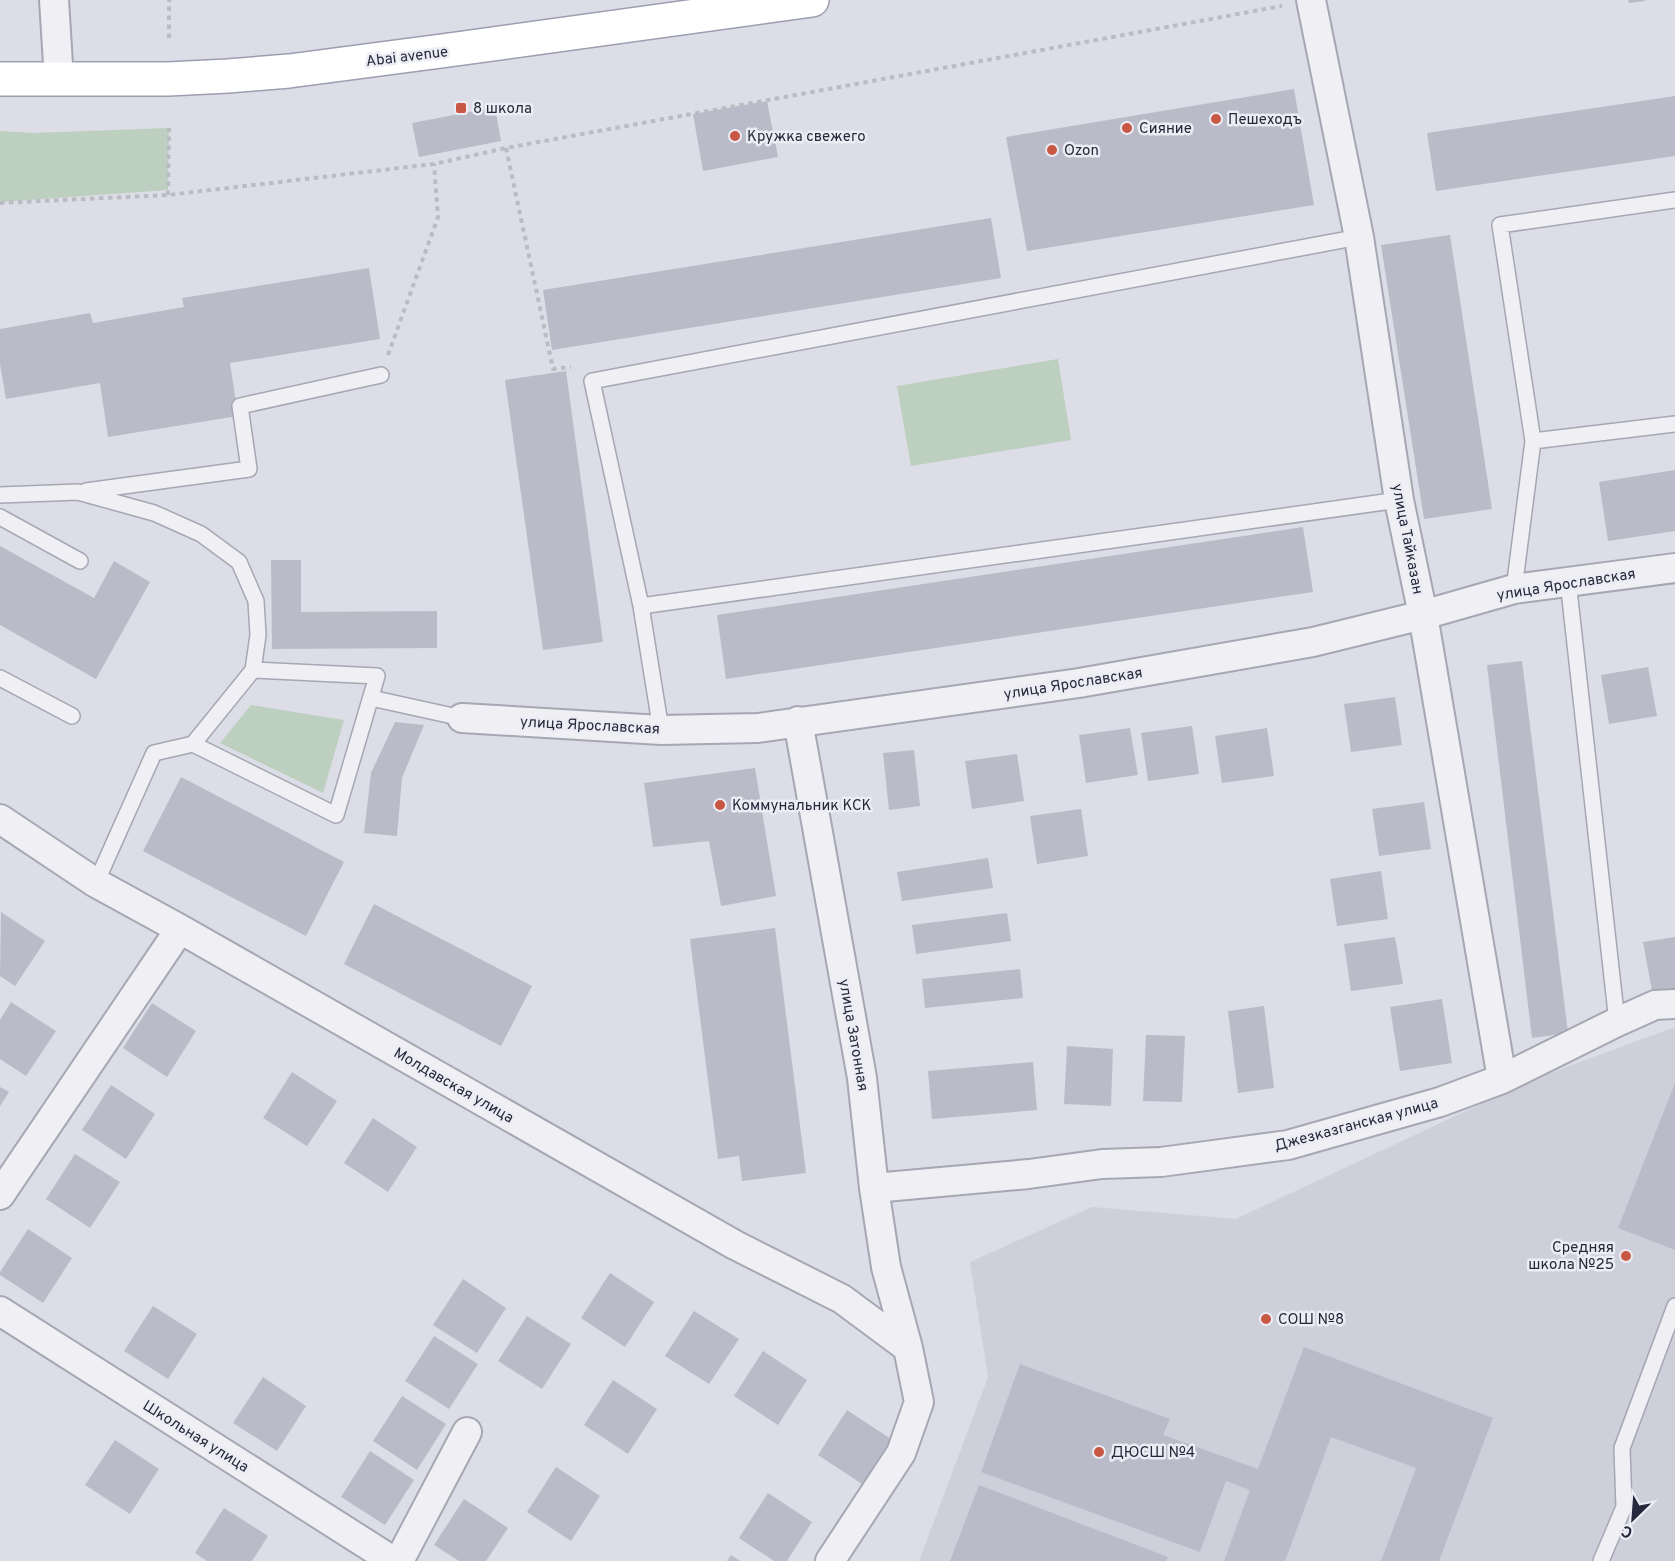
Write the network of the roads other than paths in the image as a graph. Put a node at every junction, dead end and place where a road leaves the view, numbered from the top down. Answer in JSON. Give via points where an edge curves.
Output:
{"nodes":[{"id":1,"x":54,"y":0,"type":"edge"},
{"id":2,"x":812,"y":0,"type":"edge"},
{"id":3,"x":1311,"y":0,"type":"edge"},
{"id":4,"x":705,"y":7,"type":"edge"},
{"id":5,"x":0,"y":79,"type":"edge"},
{"id":6,"x":59,"y":80,"type":"junction"},
{"id":7,"x":1675,"y":200,"type":"edge"},
{"id":8,"x":1359,"y":237,"type":"junction"},
{"id":9,"x":381,"y":375,"type":"road end"},
{"id":10,"x":1675,"y":424,"type":"edge"},
{"id":11,"x":1533,"y":441,"type":"junction"},
{"id":12,"x":78,"y":492,"type":"junction"},
{"id":13,"x":0,"y":495,"type":"edge"},
{"id":14,"x":1399,"y":500,"type":"junction"},
{"id":15,"x":0,"y":517,"type":"edge"},
{"id":16,"x":80,"y":561,"type":"dead end"},
{"id":17,"x":1675,"y":568,"type":"edge"},
{"id":18,"x":1568,"y":581,"type":"junction"},
{"id":19,"x":1514,"y":589,"type":"junction"},
{"id":20,"x":641,"y":606,"type":"junction"},
{"id":21,"x":1422,"y":615,"type":"junction"},
{"id":22,"x":253,"y":670,"type":"junction"},
{"id":23,"x":0,"y":678,"type":"edge"},
{"id":24,"x":371,"y":698,"type":"junction"},
{"id":25,"x":72,"y":716,"type":"dead end"},
{"id":26,"x":462,"y":718,"type":"joint"},
{"id":27,"x":798,"y":721,"type":"junction"},
{"id":28,"x":661,"y":730,"type":"junction"},
{"id":29,"x":193,"y":744,"type":"junction"},
{"id":30,"x":0,"y":819,"type":"edge"},
{"id":31,"x":96,"y":884,"type":"junction"},
{"id":32,"x":180,"y":929,"type":"junction"},
{"id":33,"x":1675,"y":1004,"type":"edge"},
{"id":34,"x":1617,"y":1022,"type":"junction"},
{"id":35,"x":1502,"y":1079,"type":"junction"},
{"id":36,"x":874,"y":1188,"type":"junction"},
{"id":37,"x":0,"y":1195,"type":"edge"},
{"id":38,"x":1675,"y":1306,"type":"edge"},
{"id":39,"x":0,"y":1311,"type":"edge"},
{"id":40,"x":908,"y":1348,"type":"junction"},
{"id":41,"x":467,"y":1432,"type":"dead end"},
{"id":42,"x":838,"y":1559,"type":"edge"},
{"id":43,"x":393,"y":1561,"type":"edge"},
{"id":44,"x":399,"y":1561,"type":"edge"},
{"id":45,"x":1601,"y":1561,"type":"edge"}],
"edges":[{"from":1,"to":6,"type":"street"},
{"from":2,"to":4,"type":"main road","name":"Abai avenue"},
{"from":3,"to":8,"type":"street","name":"улица Тайказан"},
{"from":4,"to":6,"type":"main road","name":"Abai avenue","via":[[449,50],[268,73]]},
{"from":5,"to":6,"type":"main road","name":"Abai avenue"},
{"from":7,"to":11,"type":"lane","via":[[1500,225]]},
{"from":8,"to":14,"type":"street","name":"улица Тайказан"},
{"from":8,"to":20,"type":"lane","via":[[592,381]]},
{"from":9,"to":12,"type":"lane","via":[[240,406],[249,469]]},
{"from":10,"to":11,"type":"lane"},
{"from":11,"to":19,"type":"lane"},
{"from":12,"to":13,"type":"lane"},
{"from":12,"to":22,"type":"lane","via":[[154,513],[201,534],[239,562],[256,601],[258,635]]},
{"from":14,"to":20,"type":"lane"},
{"from":14,"to":21,"type":"street","name":"улица Тайказан"},
{"from":15,"to":16,"type":"lane"},
{"from":17,"to":18,"type":"street","name":"улица Ярославская"},
{"from":18,"to":19,"type":"street","name":"улица Ярославская"},
{"from":18,"to":34,"type":"lane"},
{"from":19,"to":21,"type":"street","name":"улица Ярославская"},
{"from":20,"to":28,"type":"lane"},
{"from":21,"to":27,"type":"street","name":"улица Ярославская","via":[[1313,642],[1079,683]]},
{"from":21,"to":35,"type":"street","name":"улица Тайказан"},
{"from":22,"to":24,"type":"lane","via":[[378,676]]},
{"from":22,"to":29,"type":"lane"},
{"from":23,"to":25,"type":"lane"},
{"from":24,"to":26,"type":"lane"},
{"from":24,"to":29,"type":"lane","via":[[336,815]]},
{"from":26,"to":28,"type":"street","name":"улица Ярославская"},
{"from":27,"to":28,"type":"street","name":"улица Ярославская","via":[[758,728]]},
{"from":27,"to":36,"type":"street","name":"улица Затонная","via":[[862,1078]]},
{"from":29,"to":31,"type":"lane","via":[[154,753]]},
{"from":30,"to":31,"type":"street","name":"Молдавская улица"},
{"from":31,"to":32,"type":"street","name":"Молдавская улица"},
{"from":32,"to":37,"type":"street"},
{"from":32,"to":40,"type":"street","name":"Молдавская улица","via":[[735,1245],[842,1299]]},
{"from":33,"to":34,"type":"street","name":"Джезказганская улица","via":[[1655,1005]]},
{"from":34,"to":35,"type":"street","name":"Джезказганская улица"},
{"from":35,"to":36,"type":"street","name":"Джезказганская улица","via":[[1440,1102],[1288,1145]]},
{"from":36,"to":40,"type":"street","name":"улица Затонная","via":[[886,1268]]},
{"from":38,"to":45,"type":"lane","via":[[1622,1448],[1624,1507]]},
{"from":39,"to":43,"type":"street","name":"Школьная улица"},
{"from":40,"to":42,"type":"street","via":[[920,1402],[901,1453]]},
{"from":41,"to":44,"type":"street"}]}
